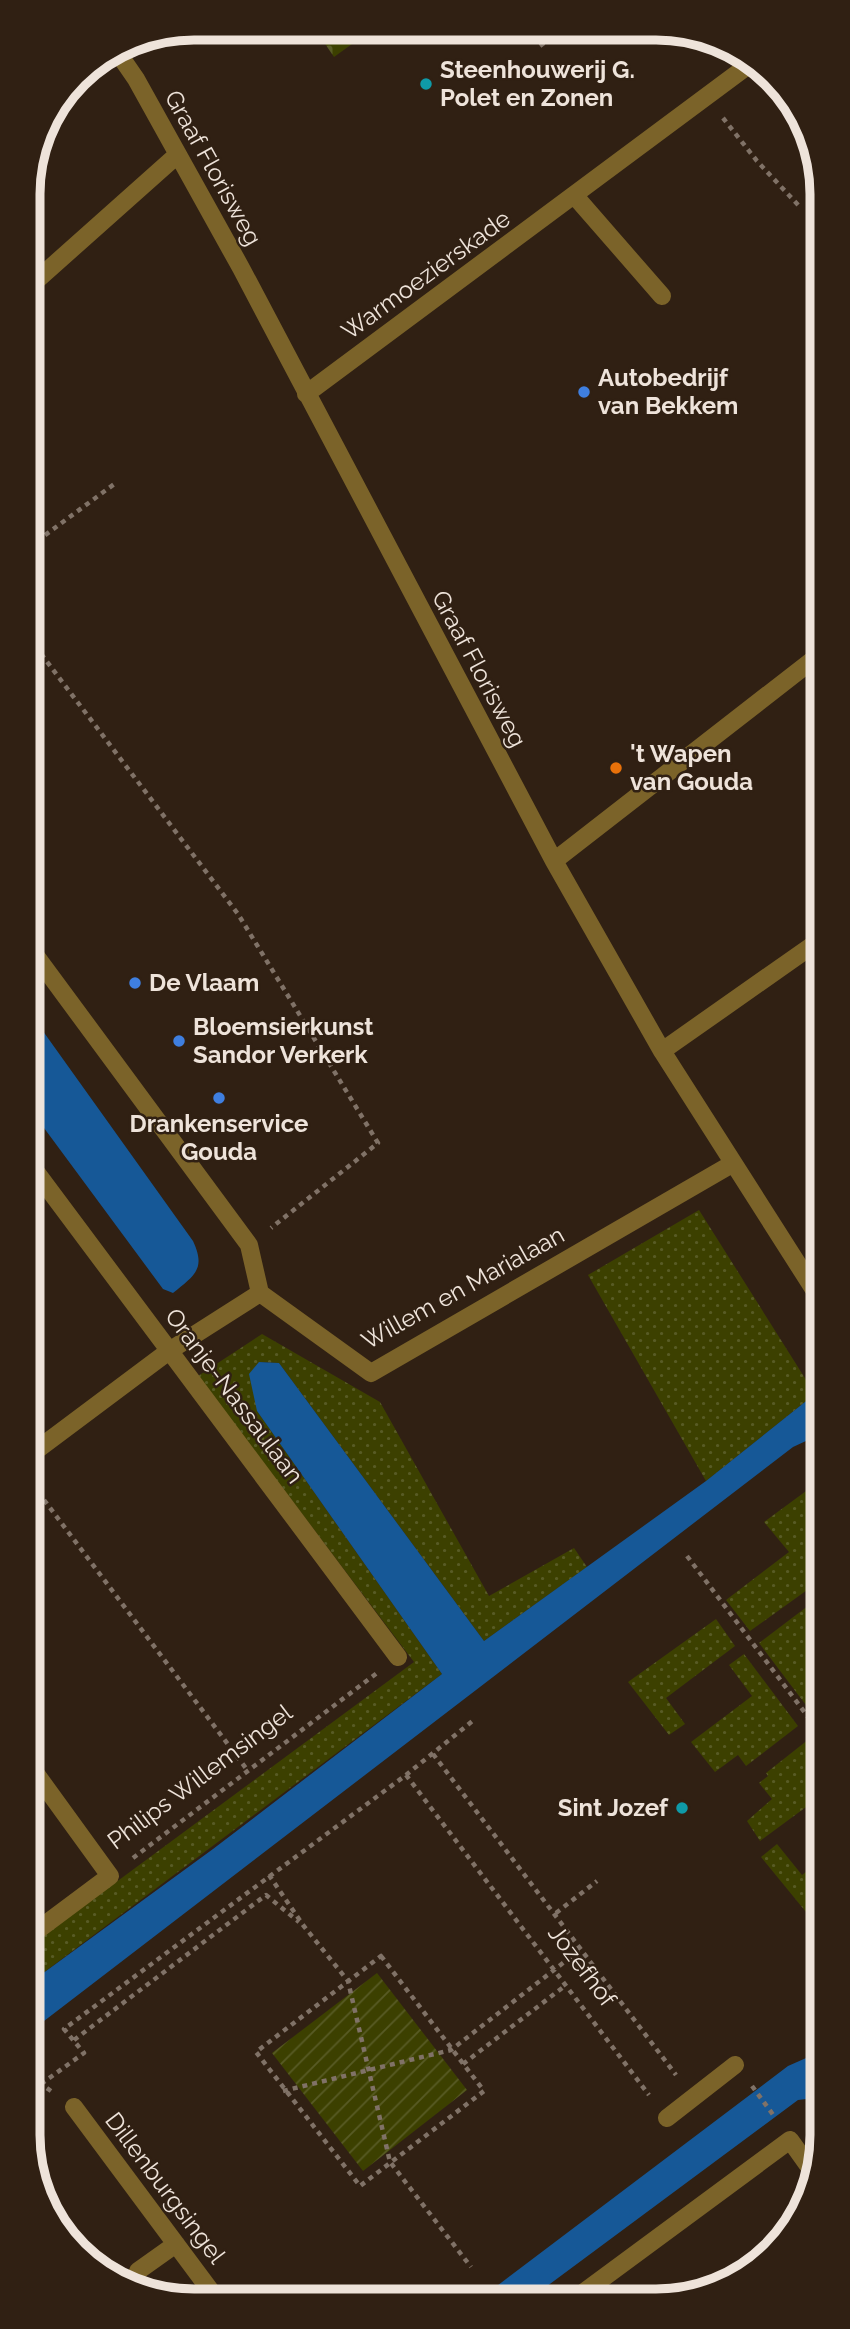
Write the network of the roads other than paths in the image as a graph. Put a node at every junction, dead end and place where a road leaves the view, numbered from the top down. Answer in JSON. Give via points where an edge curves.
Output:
{"nodes":[{"id":1,"x":122,"y":59,"type":"edge"},
{"id":2,"x":744,"y":68,"type":"edge"},
{"id":3,"x":176,"y":156,"type":"junction"},
{"id":4,"x":574,"y":195,"type":"junction"},
{"id":5,"x":41,"y":276,"type":"edge"},
{"id":6,"x":662,"y":296,"type":"dead end"},
{"id":7,"x":306,"y":394,"type":"junction"},
{"id":8,"x":810,"y":663,"type":"edge"},
{"id":9,"x":554,"y":861,"type":"junction"},
{"id":10,"x":810,"y":947,"type":"edge"},
{"id":11,"x":41,"y":962,"type":"edge"},
{"id":12,"x":662,"y":1051,"type":"junction"},
{"id":13,"x":732,"y":1164,"type":"junction"},
{"id":14,"x":40,"y":1178,"type":"edge"},
{"id":15,"x":809,"y":1283,"type":"edge"},
{"id":16,"x":260,"y":1293,"type":"junction"},
{"id":17,"x":169,"y":1351,"type":"junction"},
{"id":18,"x":40,"y":1447,"type":"edge"},
{"id":19,"x":398,"y":1657,"type":"road end"},
{"id":20,"x":40,"y":1781,"type":"edge"},
{"id":21,"x":40,"y":1928,"type":"edge"},
{"id":22,"x":741,"y":2072,"type":"road end"},
{"id":23,"x":74,"y":2107,"type":"dead end"},
{"id":24,"x":667,"y":2118,"type":"road end"},
{"id":25,"x":807,"y":2164,"type":"edge"},
{"id":26,"x":176,"y":2244,"type":"junction"},
{"id":27,"x":138,"y":2271,"type":"dead end"},
{"id":28,"x":209,"y":2289,"type":"edge"},
{"id":29,"x":588,"y":2289,"type":"edge"}],
"edges":[{"from":1,"to":3,"type":"street","name":"Graaf Florisweg"},
{"from":2,"to":4,"type":"street","name":"Warmoezierskade"},
{"from":3,"to":5,"type":"street"},
{"from":3,"to":7,"type":"street","name":"Graaf Florisweg"},
{"from":4,"to":6,"type":"street"},
{"from":4,"to":7,"type":"street","name":"Warmoezierskade"},
{"from":7,"to":9,"type":"street","name":"Graaf Florisweg"},
{"from":8,"to":9,"type":"street"},
{"from":9,"to":12,"type":"street","name":"Graaf Florisweg"},
{"from":10,"to":12,"type":"street"},
{"from":11,"to":16,"type":"street","via":[[249,1245]]},
{"from":12,"to":13,"type":"street","name":"Graaf Florisweg"},
{"from":13,"to":15,"type":"street","name":"Graaf Florisweg"},
{"from":13,"to":16,"type":"street","name":"Willem en Marialaan","via":[[371,1373]]},
{"from":14,"to":17,"type":"street","name":"Oranje-Nassaulaan"},
{"from":16,"to":17,"type":"street"},
{"from":17,"to":18,"type":"street"},
{"from":17,"to":19,"type":"street","name":"Oranje-Nassaulaan"},
{"from":20,"to":21,"type":"street","name":"Philips Willemsingel","via":[[110,1876]]},
{"from":22,"to":24,"type":"street"},
{"from":23,"to":26,"type":"street","name":"Dillenburgsingel"},
{"from":25,"to":29,"type":"street","via":[[790,2140]]},
{"from":26,"to":27,"type":"street"},
{"from":26,"to":28,"type":"street","name":"Dillenburgsingel"}]}
